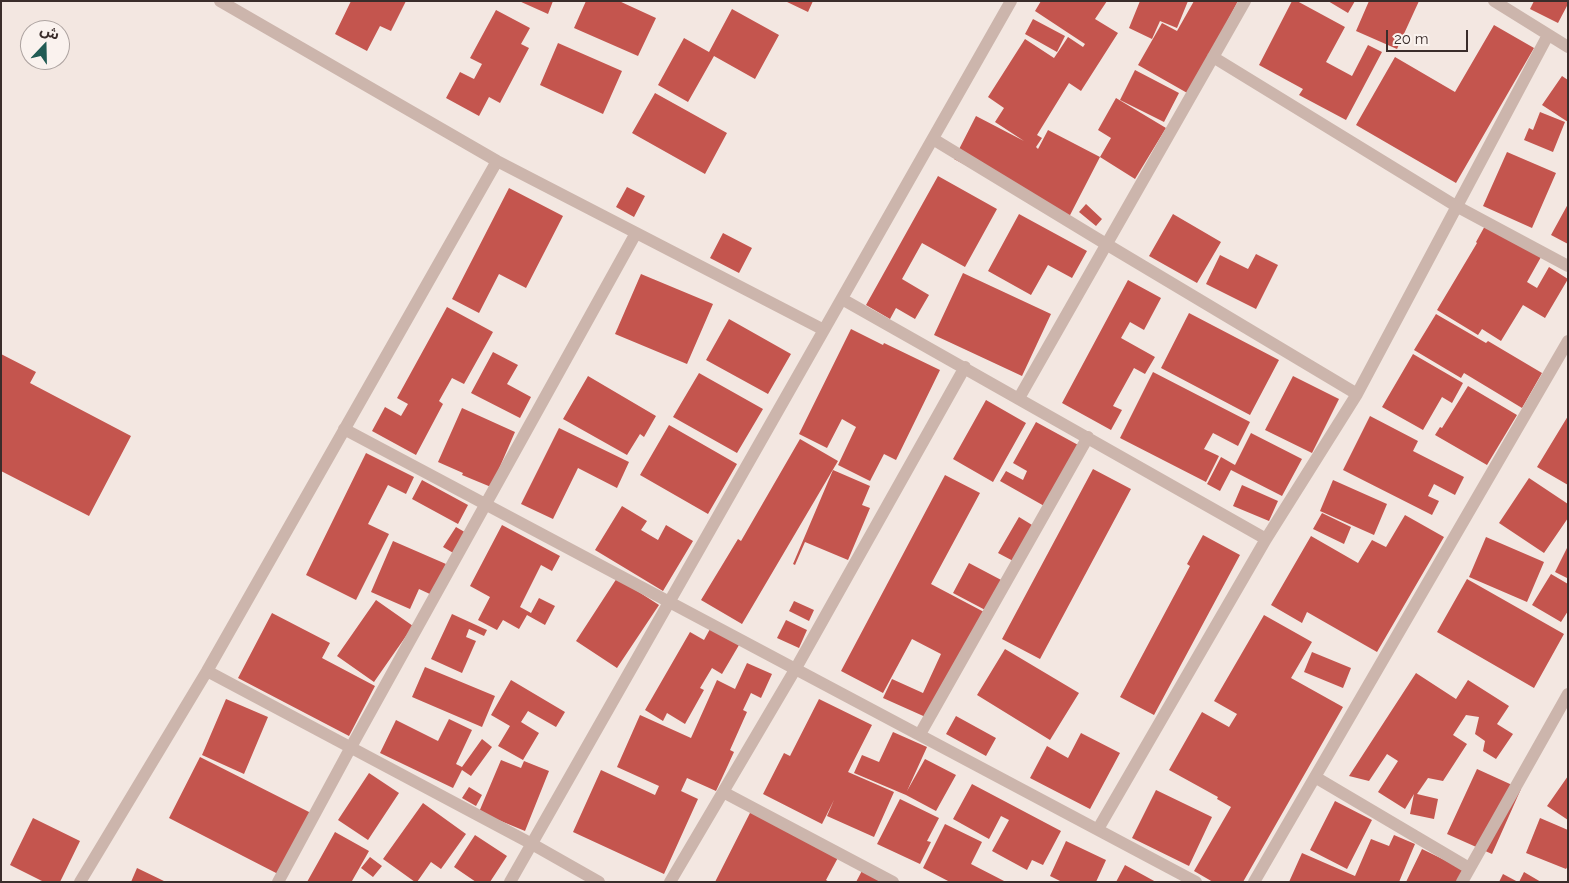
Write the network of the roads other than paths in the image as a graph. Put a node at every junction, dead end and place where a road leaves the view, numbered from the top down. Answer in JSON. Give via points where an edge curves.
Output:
{"nodes":[{"id":1,"x":220,"y":1,"type":"edge"},
{"id":2,"x":1011,"y":1,"type":"edge"},
{"id":3,"x":1245,"y":1,"type":"edge"},
{"id":4,"x":1494,"y":1,"type":"edge"},
{"id":5,"x":1548,"y":35,"type":"junction"},
{"id":6,"x":1568,"y":47,"type":"edge"},
{"id":7,"x":1213,"y":56,"type":"junction"},
{"id":8,"x":933,"y":139,"type":"junction"},
{"id":9,"x":497,"y":161,"type":"junction"},
{"id":10,"x":1456,"y":206,"type":"junction"},
{"id":11,"x":636,"y":233,"type":"junction"},
{"id":12,"x":1106,"y":244,"type":"junction"},
{"id":13,"x":1568,"y":266,"type":"edge"},
{"id":14,"x":842,"y":299,"type":"junction"},
{"id":15,"x":824,"y":330,"type":"junction"},
{"id":16,"x":1568,"y":341,"type":"edge"},
{"id":17,"x":965,"y":367,"type":"junction"},
{"id":18,"x":1357,"y":394,"type":"junction"},
{"id":19,"x":1018,"y":398,"type":"junction"},
{"id":20,"x":344,"y":429,"type":"junction"},
{"id":21,"x":1088,"y":437,"type":"junction"},
{"id":22,"x":485,"y":504,"type":"junction"},
{"id":23,"x":1266,"y":539,"type":"junction"},
{"id":24,"x":670,"y":601,"type":"junction"},
{"id":25,"x":796,"y":668,"type":"junction"},
{"id":26,"x":207,"y":671,"type":"junction"},
{"id":27,"x":1566,"y":702,"type":"edge"},
{"id":28,"x":920,"y":734,"type":"junction"},
{"id":29,"x":351,"y":747,"type":"junction"},
{"id":30,"x":1315,"y":777,"type":"junction"},
{"id":31,"x":723,"y":792,"type":"junction"},
{"id":32,"x":1098,"y":829,"type":"junction"},
{"id":33,"x":532,"y":844,"type":"junction"},
{"id":34,"x":1469,"y":868,"type":"junction"},
{"id":35,"x":80,"y":882,"type":"edge"},
{"id":36,"x":278,"y":882,"type":"edge"},
{"id":37,"x":510,"y":882,"type":"edge"},
{"id":38,"x":599,"y":882,"type":"edge"},
{"id":39,"x":670,"y":882,"type":"edge"},
{"id":40,"x":894,"y":882,"type":"edge"},
{"id":41,"x":1196,"y":882,"type":"edge"},
{"id":42,"x":1254,"y":882,"type":"edge"},
{"id":43,"x":1462,"y":882,"type":"edge"}],
"edges":[{"from":1,"to":9,"type":"street"},
{"from":2,"to":8,"type":"street"},
{"from":3,"to":7,"type":"street"},
{"from":4,"to":5,"type":"street"},
{"from":5,"to":6,"type":"street"},
{"from":5,"to":10,"type":"street"},
{"from":7,"to":10,"type":"street"},
{"from":7,"to":12,"type":"street"},
{"from":8,"to":12,"type":"street"},
{"from":8,"to":14,"type":"street"},
{"from":9,"to":11,"type":"street"},
{"from":9,"to":20,"type":"street"},
{"from":10,"to":13,"type":"street"},
{"from":10,"to":18,"type":"street"},
{"from":11,"to":15,"type":"street"},
{"from":11,"to":22,"type":"street"},
{"from":12,"to":18,"type":"street"},
{"from":12,"to":19,"type":"street"},
{"from":14,"to":15,"type":"street"},
{"from":14,"to":17,"type":"street"},
{"from":15,"to":24,"type":"street"},
{"from":16,"to":30,"type":"street"},
{"from":17,"to":19,"type":"street"},
{"from":17,"to":25,"type":"street"},
{"from":18,"to":23,"type":"street"},
{"from":19,"to":21,"type":"street"},
{"from":20,"to":22,"type":"street"},
{"from":20,"to":26,"type":"street"},
{"from":21,"to":23,"type":"street"},
{"from":21,"to":28,"type":"street"},
{"from":22,"to":24,"type":"street"},
{"from":22,"to":29,"type":"street"},
{"from":23,"to":32,"type":"street"},
{"from":24,"to":25,"type":"street"},
{"from":24,"to":33,"type":"street"},
{"from":25,"to":28,"type":"street"},
{"from":25,"to":31,"type":"street"},
{"from":26,"to":29,"type":"street"},
{"from":26,"to":35,"type":"street"},
{"from":27,"to":34,"type":"street"},
{"from":28,"to":32,"type":"street"},
{"from":29,"to":33,"type":"street"},
{"from":29,"to":36,"type":"street"},
{"from":30,"to":34,"type":"street"},
{"from":30,"to":42,"type":"street"},
{"from":31,"to":39,"type":"street"},
{"from":31,"to":40,"type":"street"},
{"from":32,"to":41,"type":"street"},
{"from":33,"to":37,"type":"street"},
{"from":33,"to":38,"type":"street"},
{"from":34,"to":43,"type":"street"}]}
